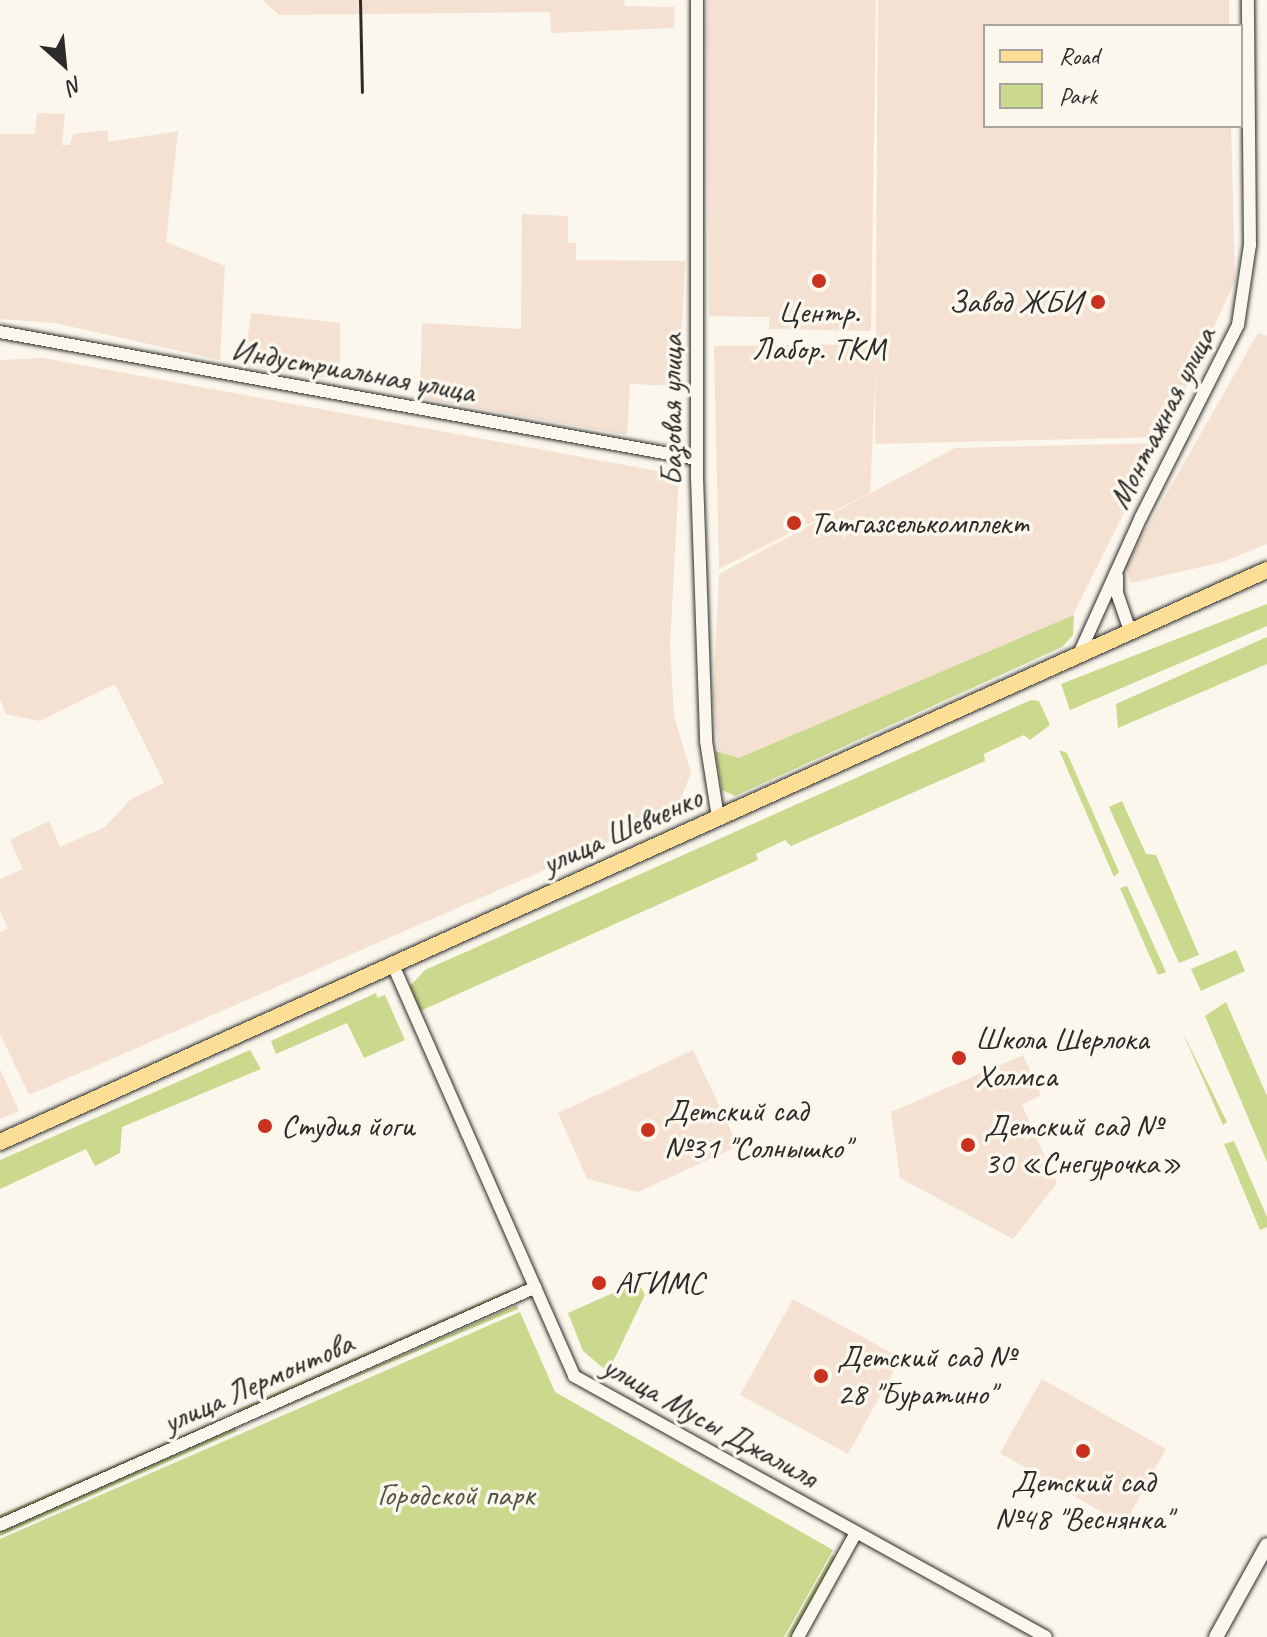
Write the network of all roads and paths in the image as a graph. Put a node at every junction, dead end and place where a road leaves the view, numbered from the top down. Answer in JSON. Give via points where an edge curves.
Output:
{"nodes":[{"id":1,"x":697,"y":0,"type":"edge"},
{"id":2,"x":1248,"y":0,"type":"edge"},
{"id":3,"x":0,"y":332,"type":"edge"},
{"id":4,"x":697,"y":459,"type":"junction"},
{"id":5,"x":1117,"y":569,"type":"junction"},
{"id":6,"x":1267,"y":570,"type":"edge"},
{"id":7,"x":1130,"y":630,"type":"junction"},
{"id":8,"x":1080,"y":652,"type":"junction"},
{"id":9,"x":718,"y":818,"type":"junction"},
{"id":10,"x":393,"y":965,"type":"junction"},
{"id":11,"x":0,"y":1142,"type":"edge"},
{"id":12,"x":536,"y":1287,"type":"junction"},
{"id":13,"x":0,"y":1525,"type":"edge"},
{"id":14,"x":856,"y":1533,"type":"junction"},
{"id":15,"x":1267,"y":1545,"type":"edge"},
{"id":16,"x":798,"y":1637,"type":"edge"},
{"id":17,"x":1046,"y":1637,"type":"edge"},
{"id":18,"x":1216,"y":1637,"type":"edge"}],
"edges":[{"from":1,"to":4,"type":"street","name":"Базовая улица"},
{"from":2,"to":5,"type":"street","name":"Монтажная улица","via":[[1246,292],[1224,361]]},
{"from":3,"to":4,"type":"street","name":"Индустриальная улица"},
{"from":4,"to":9,"type":"street","name":"Базовая улица","via":[[706,741]]},
{"from":5,"to":7,"type":"street","via":[[1117,593]]},
{"from":5,"to":8,"type":"street","name":"Монтажная улица"},
{"from":6,"to":7,"type":"main road","name":"улица Шевченко"},
{"from":7,"to":8,"type":"main road","name":"улица Шевченко"},
{"from":8,"to":9,"type":"main road","name":"улица Шевченко"},
{"from":9,"to":10,"type":"main road","name":"улица Шевченко"},
{"from":10,"to":11,"type":"main road","name":"улица Шевченко"},
{"from":10,"to":12,"type":"street","name":"улица Мусы Джалиля"},
{"from":12,"to":13,"type":"street","name":"улица Лермонтова"},
{"from":12,"to":14,"type":"street","name":"улица Мусы Джалиля","via":[[574,1376]]},
{"from":14,"to":16,"type":"street"},
{"from":14,"to":17,"type":"street","name":"улица Мусы Джалиля"},
{"from":15,"to":18,"type":"main road"}]}
